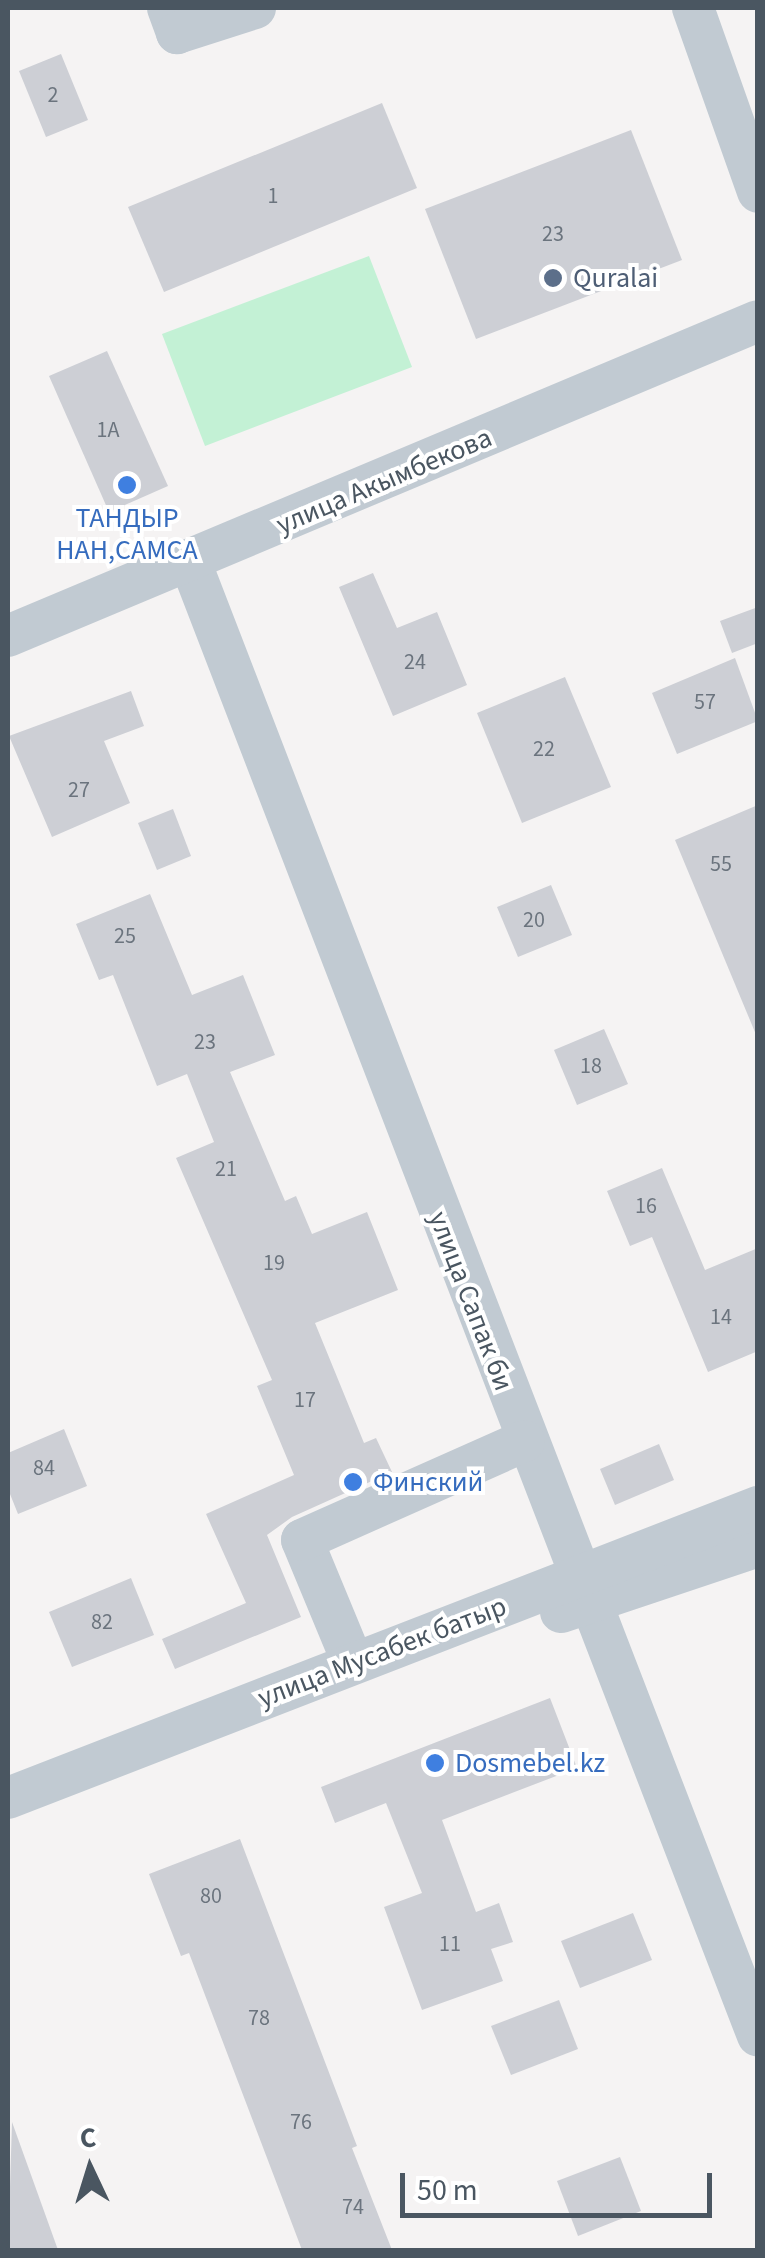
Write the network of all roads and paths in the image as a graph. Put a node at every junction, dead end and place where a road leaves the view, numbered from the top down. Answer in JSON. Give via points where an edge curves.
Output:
{"nodes":[{"id":1,"x":168,"y":8,"type":"edge"},
{"id":2,"x":255,"y":8,"type":"edge"},
{"id":3,"x":693,"y":8,"type":"edge"},
{"id":4,"x":758,"y":192,"type":"edge"},
{"id":5,"x":758,"y":321,"type":"edge"},
{"id":6,"x":190,"y":564,"type":"junction"},
{"id":7,"x":8,"y":636,"type":"edge"},
{"id":8,"x":524,"y":1440,"type":"junction"},
{"id":9,"x":758,"y":1507,"type":"edge"},
{"id":10,"x":758,"y":1546,"type":"edge"},
{"id":11,"x":575,"y":1576,"type":"junction"},
{"id":12,"x":353,"y":1663,"type":"junction"},
{"id":13,"x":8,"y":1798,"type":"edge"},
{"id":14,"x":758,"y":2036,"type":"edge"}],
"edges":[{"from":1,"to":2,"type":"street","via":[[177,33]]},
{"from":3,"to":4,"type":"street"},
{"from":5,"to":6,"type":"street","name":"улица Акымбекова"},
{"from":6,"to":7,"type":"street","name":"улица Акымбекова"},
{"from":6,"to":8,"type":"street","name":"улица Сапак би"},
{"from":8,"to":11,"type":"street","name":"улица Сапак би"},
{"from":8,"to":12,"type":"street","via":[[302,1540]]},
{"from":9,"to":11,"type":"street","name":"улица Мусабек батыр"},
{"from":10,"to":13,"type":"street"},
{"from":11,"to":12,"type":"street","name":"улица Мусабек батыр"},
{"from":11,"to":14,"type":"street","name":"улица Сапак би"},
{"from":12,"to":13,"type":"street","name":"улица Мусабек батыр"}]}
